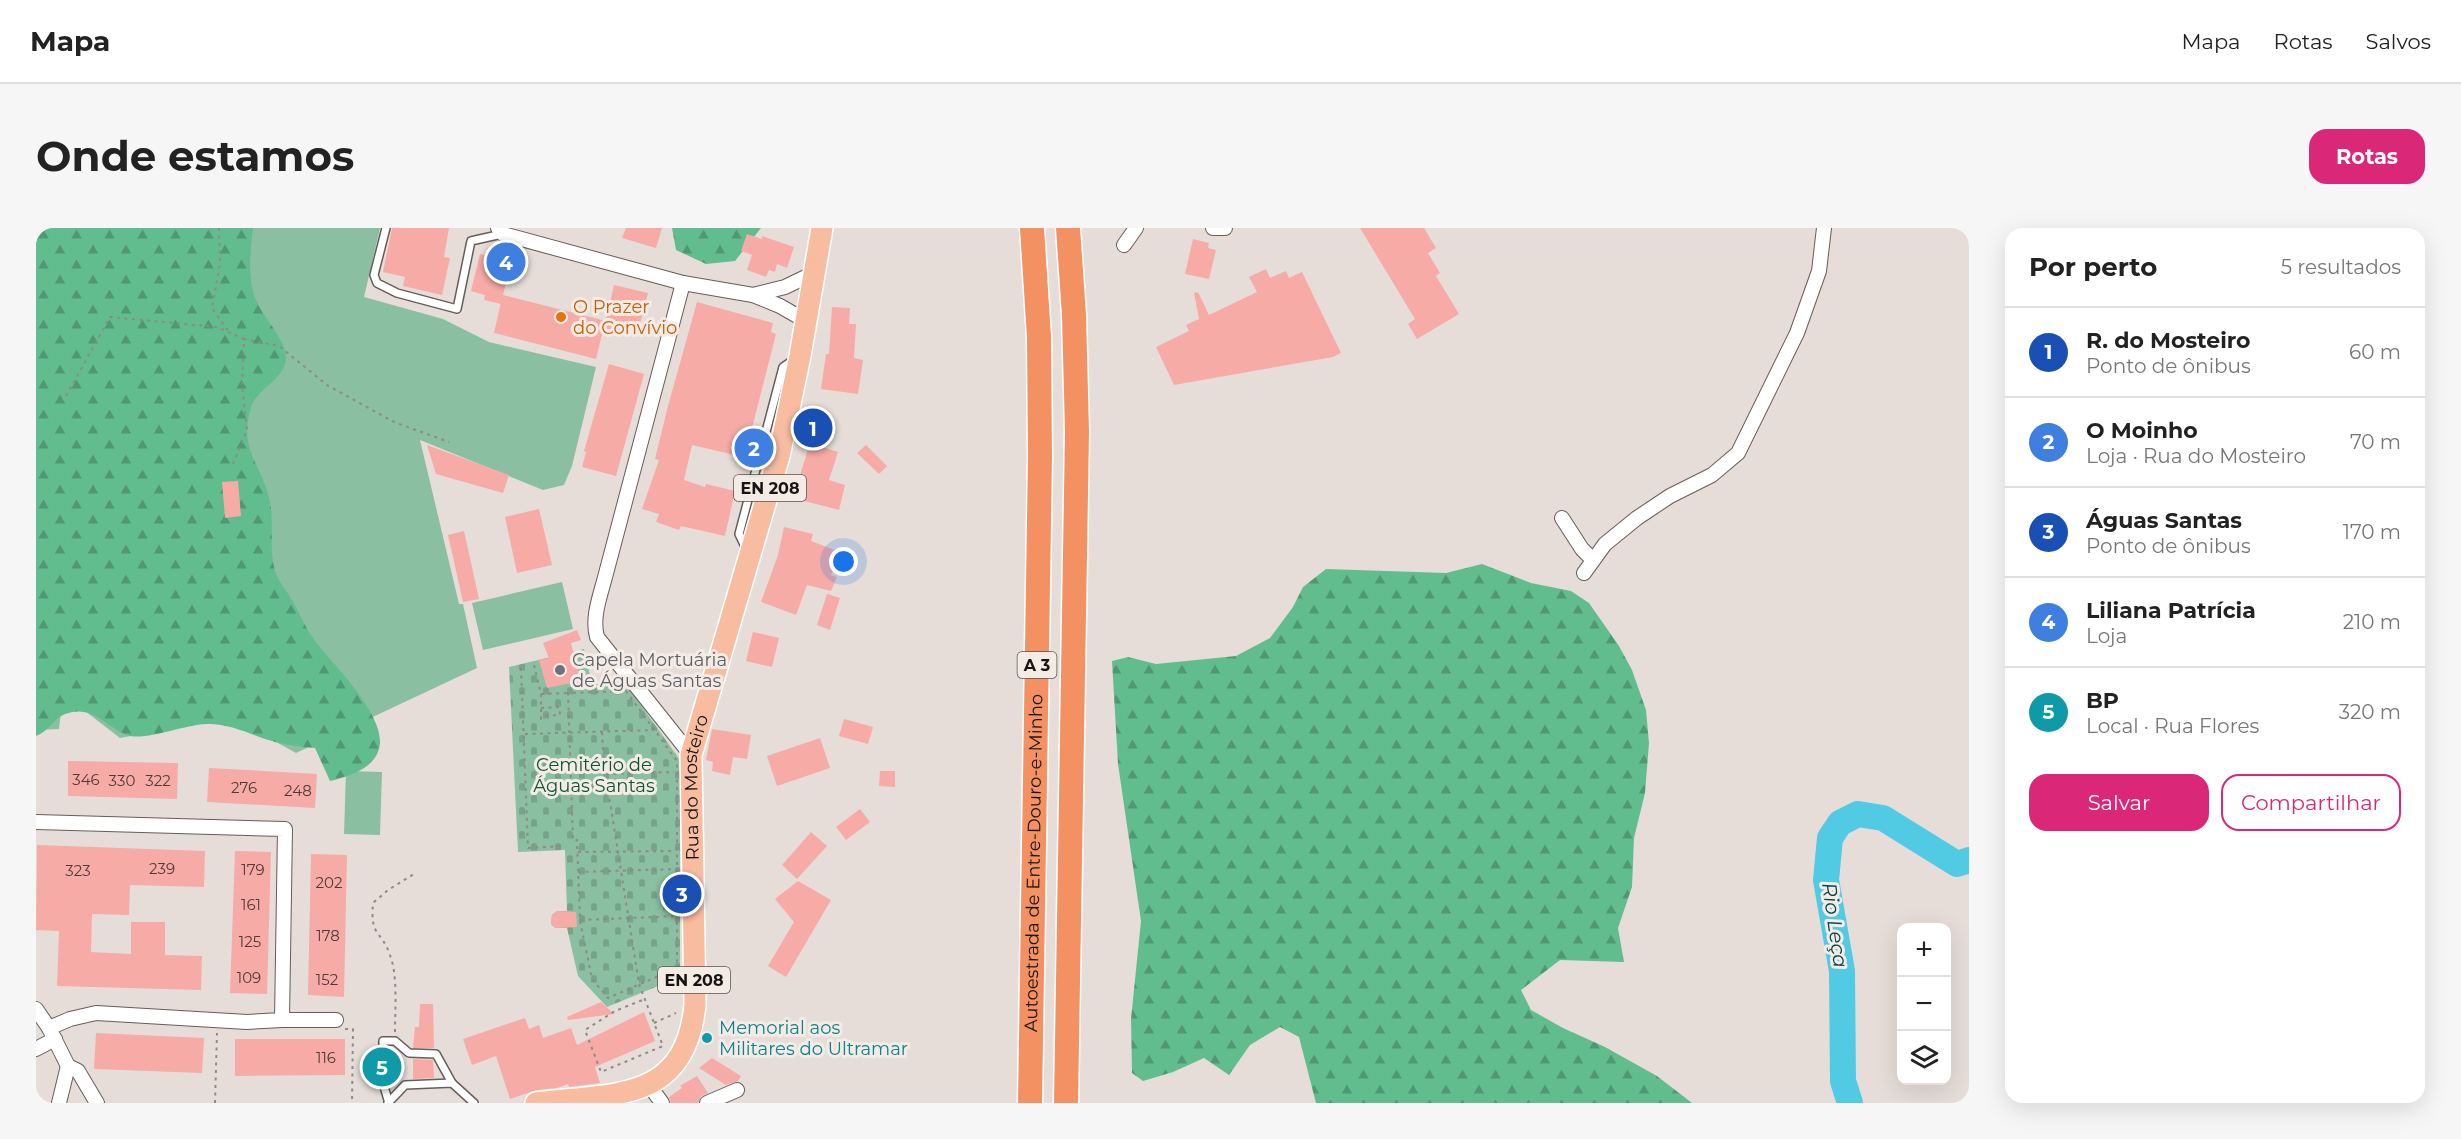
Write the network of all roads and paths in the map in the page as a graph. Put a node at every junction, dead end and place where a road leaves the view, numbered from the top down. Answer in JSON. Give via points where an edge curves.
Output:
{"nodes":[{"id":1,"x":219,"y":228,"type":"edge"},
{"id":2,"x":386,"y":228,"type":"edge"},
{"id":3,"x":822,"y":228,"type":"edge"},
{"id":4,"x":1032,"y":228,"type":"edge"},
{"id":5,"x":1068,"y":228,"type":"edge"},
{"id":6,"x":1136,"y":228,"type":"edge"},
{"id":7,"x":1213,"y":228,"type":"edge"},
{"id":8,"x":1225,"y":228,"type":"edge"},
{"id":9,"x":1824,"y":228,"type":"edge"},
{"id":10,"x":501,"y":231,"type":"edge"},
{"id":11,"x":1124,"y":245,"type":"dead end"},
{"id":12,"x":814,"y":273,"type":"junction"},
{"id":13,"x":683,"y":283,"type":"junction"},
{"id":14,"x":753,"y":295,"type":"junction"},
{"id":15,"x":806,"y":321,"type":"junction"},
{"id":16,"x":229,"y":332,"type":"junction"},
{"id":17,"x":244,"y":339,"type":"junction"},
{"id":18,"x":66,"y":396,"type":"dead end"},
{"id":19,"x":449,"y":442,"type":"dead end"},
{"id":20,"x":233,"y":464,"type":"dead end"},
{"id":21,"x":1562,"y":518,"type":"dead end"},
{"id":22,"x":1593,"y":560,"type":"junction"},
{"id":23,"x":1584,"y":573,"type":"dead end"},
{"id":24,"x":534,"y":665,"type":"dead end"},
{"id":25,"x":521,"y":668,"type":"dead end"},
{"id":26,"x":568,"y":693,"type":"junction"},
{"id":27,"x":541,"y":694,"type":"junction"},
{"id":28,"x":541,"y":708,"type":"junction"},
{"id":29,"x":541,"y":716,"type":"junction"},
{"id":30,"x":541,"y":722,"type":"dead end"},
{"id":31,"x":654,"y":730,"type":"junction"},
{"id":32,"x":602,"y":732,"type":"junction"},
{"id":33,"x":570,"y":733,"type":"junction"},
{"id":34,"x":524,"y":734,"type":"junction"},
{"id":35,"x":692,"y":755,"type":"junction"},
{"id":36,"x":677,"y":772,"type":"junction"},
{"id":37,"x":606,"y":774,"type":"junction"},
{"id":38,"x":36,"y":822,"type":"edge"},
{"id":39,"x":562,"y":846,"type":"dead end"},
{"id":40,"x":677,"y":850,"type":"junction"},
{"id":41,"x":618,"y":851,"type":"junction"},
{"id":42,"x":578,"y":852,"type":"junction"},
{"id":43,"x":677,"y":869,"type":"junction"},
{"id":44,"x":621,"y":871,"type":"junction"},
{"id":45,"x":578,"y":872,"type":"junction"},
{"id":46,"x":414,"y":874,"type":"dead end"},
{"id":47,"x":677,"y":916,"type":"junction"},
{"id":48,"x":628,"y":918,"type":"junction"},
{"id":49,"x":580,"y":920,"type":"junction"},
{"id":50,"x":639,"y":984,"type":"junction"},
{"id":51,"x":645,"y":999,"type":"junction"},
{"id":52,"x":36,"y":1009,"type":"edge"},
{"id":53,"x":218,"y":1019,"type":"junction"},
{"id":54,"x":282,"y":1020,"type":"junction"},
{"id":55,"x":336,"y":1020,"type":"joint"},
{"id":56,"x":52,"y":1033,"type":"junction"},
{"id":57,"x":395,"y":1041,"type":"junction"},
{"id":58,"x":36,"y":1049,"type":"edge"},
{"id":59,"x":68,"y":1066,"type":"junction"},
{"id":60,"x":452,"y":1083,"type":"junction"},
{"id":61,"x":737,"y":1090,"type":"dead end"},
{"id":62,"x":638,"y":1093,"type":"edge"},
{"id":63,"x":215,"y":1102,"type":"edge"},
{"id":64,"x":388,"y":1102,"type":"edge"},
{"id":65,"x":558,"y":1102,"type":"edge"},
{"id":66,"x":59,"y":1103,"type":"edge"},
{"id":67,"x":97,"y":1103,"type":"edge"},
{"id":68,"x":352,"y":1103,"type":"edge"},
{"id":69,"x":474,"y":1103,"type":"edge"},
{"id":70,"x":537,"y":1103,"type":"edge"},
{"id":71,"x":662,"y":1103,"type":"edge"},
{"id":72,"x":707,"y":1103,"type":"edge"},
{"id":73,"x":1030,"y":1103,"type":"edge"},
{"id":74,"x":1066,"y":1103,"type":"edge"}],
"edges":[{"from":1,"to":16,"type":"path","via":[[220,264],[212,308]]},
{"from":2,"to":10,"type":"lane","via":[[374,275],[377,283],[397,293],[457,309],[471,241]]},
{"from":3,"to":12,"type":"main road","name":"Rua do Mosteiro","number":"EN 208"},
{"from":4,"to":73,"type":"highway","name":"Autoestrada de Entre-Douro-e-Minho","number":"A 3","via":[[1040,410]]},
{"from":5,"to":74,"type":"highway","name":"Autoestrada de Entre-Douro-e-Minho","number":"A 3","via":[[1077,432]]},
{"from":6,"to":11,"type":"street"},
{"from":7,"to":8,"type":"street"},
{"from":9,"to":22,"type":"street","via":[[1819,272],[1797,333],[1738,453],[1712,476],[1670,496],[1637,518],[1605,544]]},
{"from":10,"to":13,"type":"street"},
{"from":12,"to":14,"type":"street","via":[[786,287]]},
{"from":12,"to":15,"type":"main road","name":"Rua do Mosteiro","number":"EN 208"},
{"from":13,"to":14,"type":"street"},
{"from":13,"to":35,"type":"street","via":[[597,609],[595,631]]},
{"from":14,"to":15,"type":"street"},
{"from":15,"to":35,"type":"main road","name":"Rua do Mosteiro","number":"EN 208","via":[[779,456]]},
{"from":16,"to":17,"type":"path"},
{"from":16,"to":18,"type":"path","via":[[217,327],[110,317]]},
{"from":17,"to":19,"type":"path","via":[[279,346],[327,385],[394,422]]},
{"from":17,"to":20,"type":"path","via":[[242,384],[247,430]]},
{"from":21,"to":22,"type":"street"},
{"from":22,"to":23,"type":"street"},
{"from":24,"to":27,"type":"path"},
{"from":25,"to":34,"type":"path"},
{"from":26,"to":27,"type":"path"},
{"from":26,"to":31,"type":"path","via":[[626,691]]},
{"from":26,"to":33,"type":"path"},
{"from":27,"to":28,"type":"path"},
{"from":28,"to":29,"type":"path"},
{"from":28,"to":29,"type":"path","via":[[559,707],[560,715]]},
{"from":29,"to":30,"type":"path"},
{"from":31,"to":32,"type":"path"},
{"from":31,"to":36,"type":"path","via":[[676,761]]},
{"from":32,"to":33,"type":"path"},
{"from":32,"to":37,"type":"path"},
{"from":33,"to":34,"type":"path"},
{"from":33,"to":42,"type":"path","via":[[573,840],[577,840]]},
{"from":34,"to":39,"type":"path","via":[[528,848]]},
{"from":35,"to":62,"type":"main road","name":"Rua do Mosteiro","number":"EN 208","via":[[693,1023],[680,1059]]},
{"from":36,"to":37,"type":"path"},
{"from":36,"to":40,"type":"path"},
{"from":37,"to":41,"type":"path"},
{"from":38,"to":54,"type":"street","via":[[285,829]]},
{"from":40,"to":41,"type":"path"},
{"from":40,"to":43,"type":"path"},
{"from":41,"to":42,"type":"path"},
{"from":41,"to":44,"type":"path"},
{"from":42,"to":45,"type":"path"},
{"from":43,"to":44,"type":"path"},
{"from":43,"to":47,"type":"path"},
{"from":44,"to":45,"type":"path"},
{"from":44,"to":48,"type":"path"},
{"from":45,"to":49,"type":"path"},
{"from":46,"to":57,"type":"path","via":[[373,903],[374,930],[390,955]]},
{"from":47,"to":48,"type":"path"},
{"from":47,"to":50,"type":"path","via":[[677,969]]},
{"from":48,"to":49,"type":"path"},
{"from":48,"to":50,"type":"path"},
{"from":49,"to":50,"type":"path","via":[[592,979],[608,998]]},
{"from":50,"to":51,"type":"path"},
{"from":51,"to":51,"type":"path","via":[[615,1011],[585,1030],[602,1072],[663,1046]]},
{"from":52,"to":56,"type":"street"},
{"from":53,"to":54,"type":"street"},
{"from":53,"to":56,"type":"street","via":[[96,1013],[70,1019]]},
{"from":53,"to":63,"type":"path"},
{"from":54,"to":55,"type":"street"},
{"from":55,"to":68,"type":"path","via":[[341,1029],[352,1029]]},
{"from":56,"to":58,"type":"street"},
{"from":56,"to":59,"type":"street"},
{"from":57,"to":60,"type":"lane","via":[[409,1053],[436,1054]]},
{"from":57,"to":64,"type":"lane","via":[[383,1041],[383,1083]]},
{"from":59,"to":66,"type":"street"},
{"from":59,"to":67,"type":"street","via":[[78,1071]]},
{"from":60,"to":64,"type":"lane","via":[[405,1085]]},
{"from":60,"to":69,"type":"lane"},
{"from":61,"to":72,"type":"street"},
{"from":62,"to":65,"type":"main road"},
{"from":62,"to":71,"type":"street"},
{"from":65,"to":70,"type":"main road"}]}
